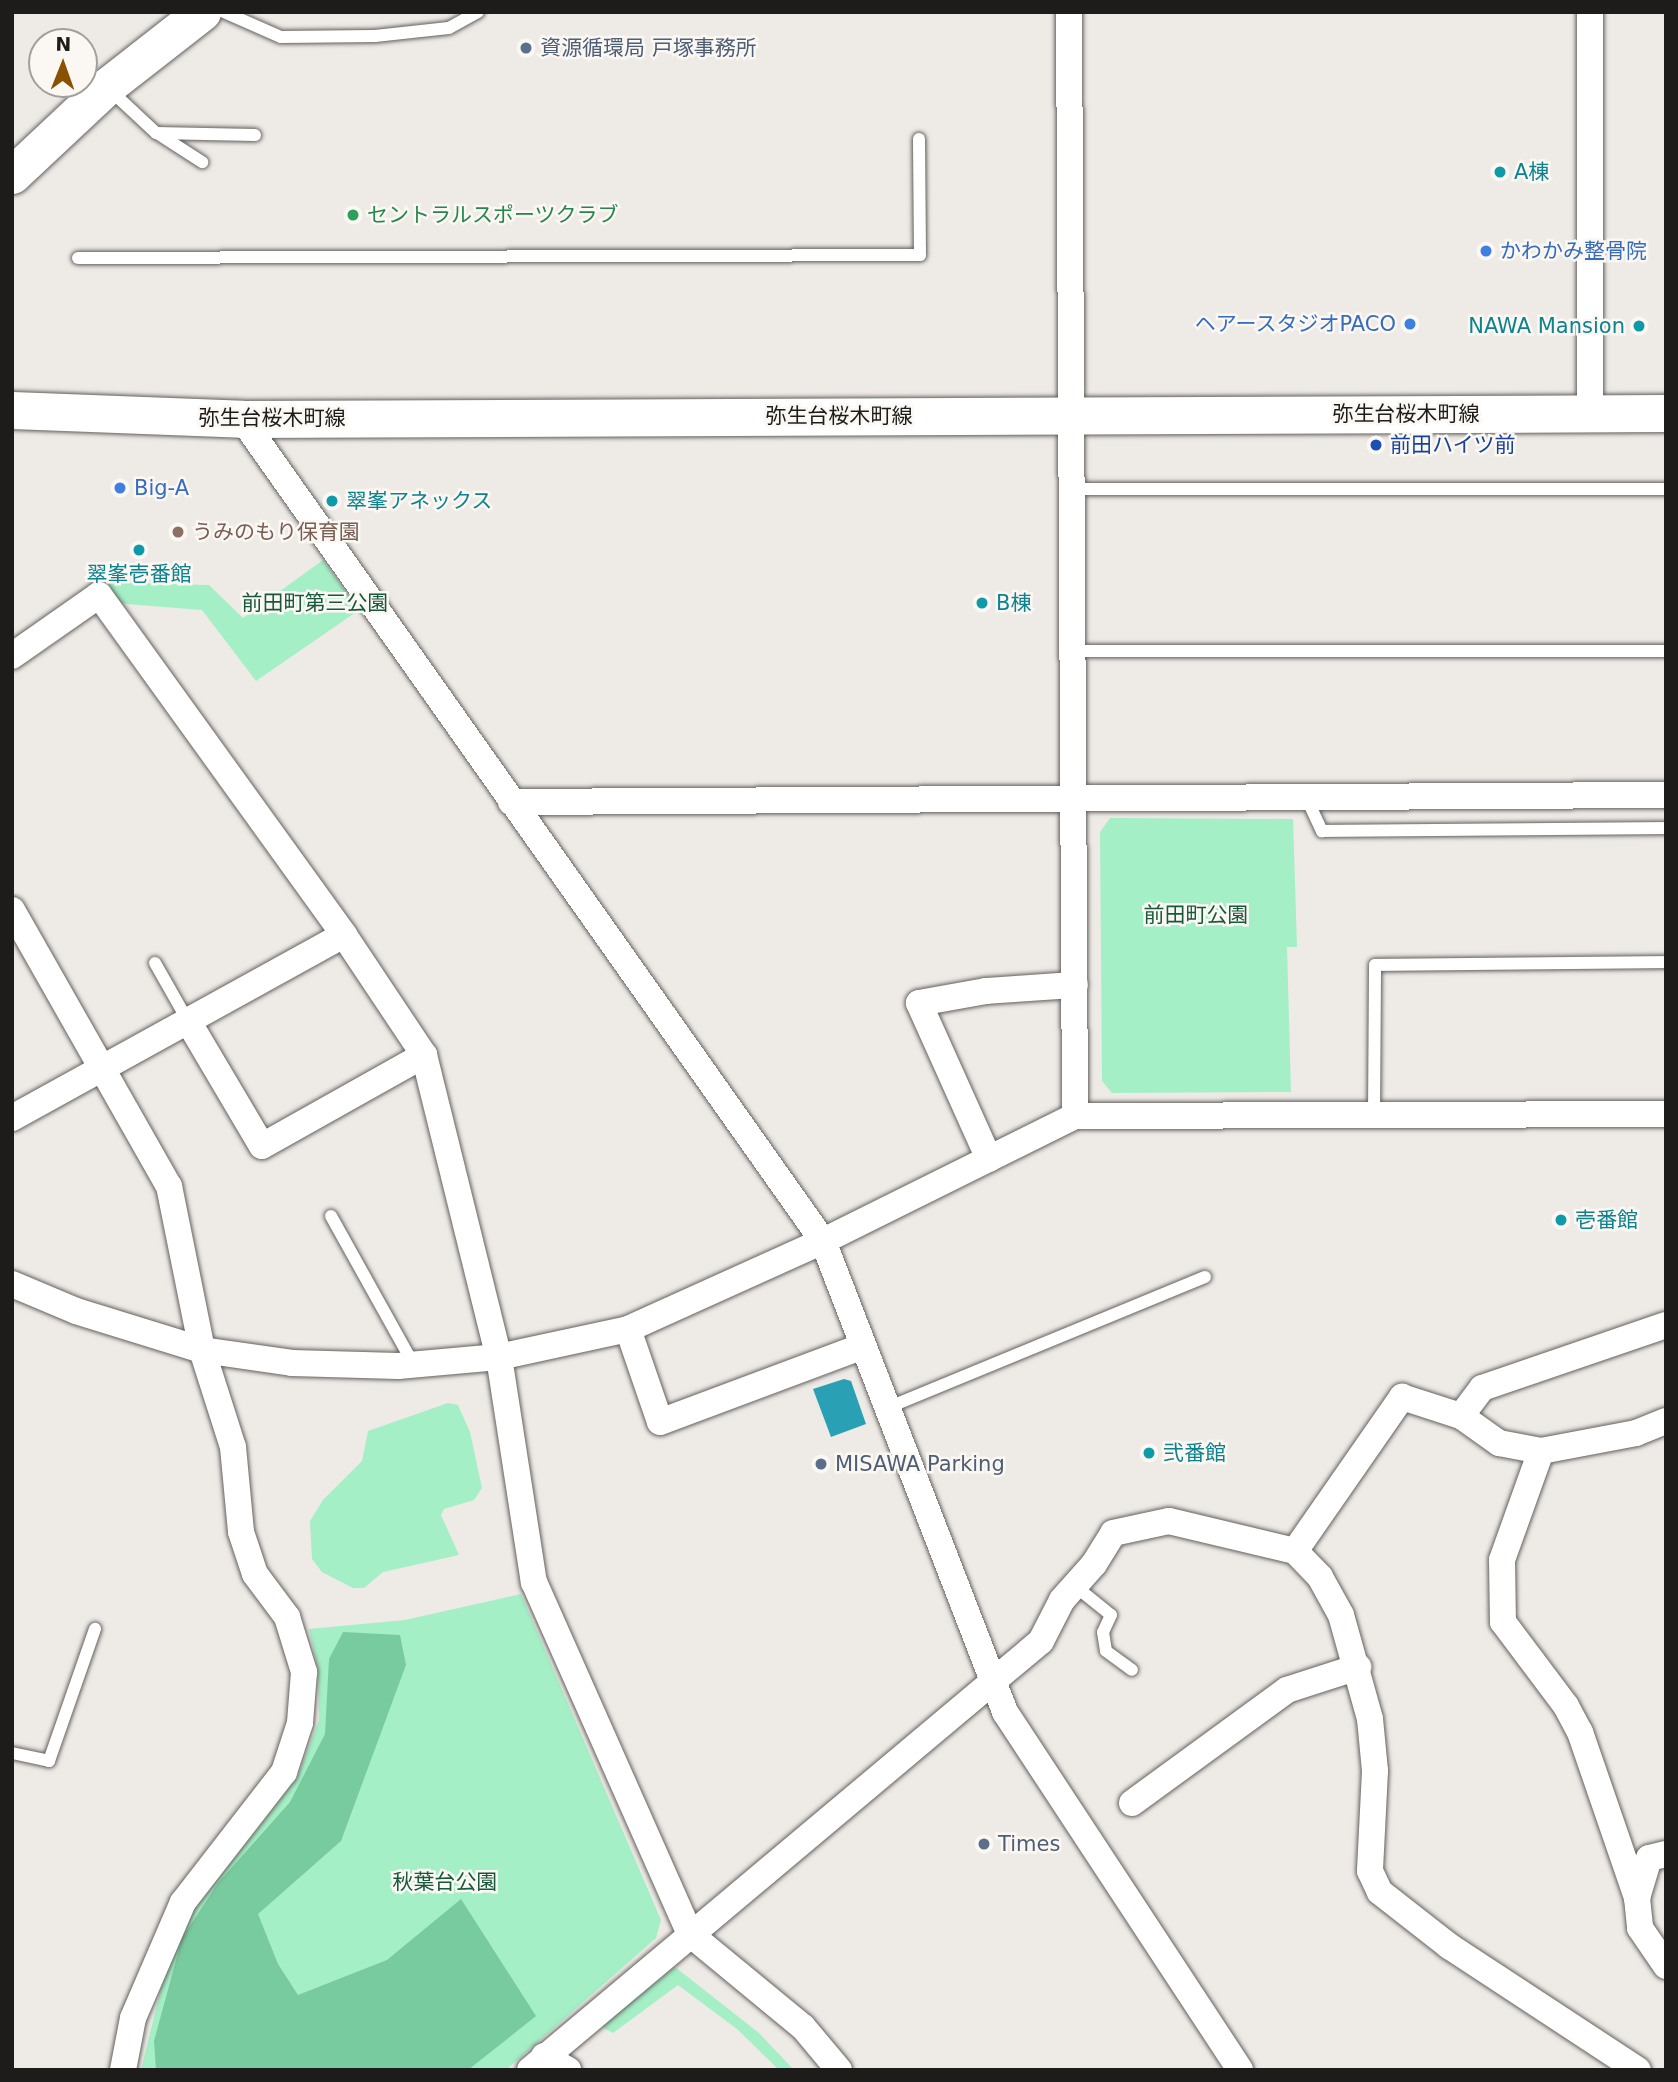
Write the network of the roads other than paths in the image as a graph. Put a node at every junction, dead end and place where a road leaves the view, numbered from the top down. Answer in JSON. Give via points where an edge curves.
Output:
{"nodes":[{"id":1,"x":202,"y":12,"type":"edge"},
{"id":2,"x":224,"y":12,"type":"edge"},
{"id":3,"x":478,"y":12,"type":"edge"},
{"id":4,"x":1069,"y":12,"type":"edge"},
{"id":5,"x":1590,"y":12,"type":"edge"},
{"id":6,"x":106,"y":87,"type":"junction"},
{"id":7,"x":156,"y":133,"type":"junction"},
{"id":8,"x":255,"y":135,"type":"dead end"},
{"id":9,"x":919,"y":139,"type":"dead end"},
{"id":10,"x":202,"y":162,"type":"dead end"},
{"id":11,"x":12,"y":175,"type":"edge"},
{"id":12,"x":78,"y":258,"type":"dead end"},
{"id":13,"x":12,"y":411,"type":"edge"},
{"id":14,"x":1590,"y":412,"type":"junction"},
{"id":15,"x":1666,"y":412,"type":"edge"},
{"id":16,"x":1070,"y":416,"type":"junction"},
{"id":17,"x":243,"y":419,"type":"junction"},
{"id":18,"x":1071,"y":489,"type":"junction"},
{"id":19,"x":1666,"y":489,"type":"edge"},
{"id":20,"x":1072,"y":651,"type":"junction"},
{"id":21,"x":1666,"y":651,"type":"edge"},
{"id":22,"x":12,"y":656,"type":"edge"},
{"id":23,"x":1666,"y":795,"type":"edge"},
{"id":24,"x":1073,"y":797,"type":"junction"},
{"id":25,"x":1306,"y":797,"type":"junction"},
{"id":26,"x":512,"y":802,"type":"junction"},
{"id":27,"x":1666,"y":828,"type":"edge"},
{"id":28,"x":12,"y":910,"type":"edge"},
{"id":29,"x":344,"y":935,"type":"junction"},
{"id":30,"x":1666,"y":962,"type":"edge"},
{"id":31,"x":155,"y":963,"type":"dead end"},
{"id":32,"x":1075,"y":985,"type":"junction"},
{"id":33,"x":188,"y":1021,"type":"junction"},
{"id":34,"x":424,"y":1055,"type":"junction"},
{"id":35,"x":100,"y":1070,"type":"junction"},
{"id":36,"x":1666,"y":1114,"type":"edge"},
{"id":37,"x":1374,"y":1115,"type":"junction"},
{"id":38,"x":1075,"y":1116,"type":"junction"},
{"id":39,"x":12,"y":1118,"type":"edge"},
{"id":40,"x":989,"y":1159,"type":"junction"},
{"id":41,"x":331,"y":1216,"type":"dead end"},
{"id":42,"x":823,"y":1241,"type":"junction"},
{"id":43,"x":1205,"y":1277,"type":"dead end"},
{"id":44,"x":12,"y":1284,"type":"edge"},
{"id":45,"x":1666,"y":1325,"type":"edge"},
{"id":46,"x":628,"y":1329,"type":"junction"},
{"id":47,"x":863,"y":1346,"type":"junction"},
{"id":48,"x":202,"y":1349,"type":"junction"},
{"id":49,"x":499,"y":1357,"type":"junction"},
{"id":50,"x":414,"y":1365,"type":"junction"},
{"id":51,"x":887,"y":1408,"type":"junction"},
{"id":52,"x":1461,"y":1416,"type":"junction"},
{"id":53,"x":1666,"y":1421,"type":"edge"},
{"id":54,"x":1541,"y":1451,"type":"junction"},
{"id":55,"x":1295,"y":1551,"type":"junction"},
{"id":56,"x":1075,"y":1586,"type":"junction"},
{"id":57,"x":95,"y":1629,"type":"dead end"},
{"id":58,"x":1357,"y":1667,"type":"junction"},
{"id":59,"x":1132,"y":1670,"type":"dead end"},
{"id":60,"x":992,"y":1682,"type":"junction"},
{"id":61,"x":12,"y":1754,"type":"edge"},
{"id":62,"x":1132,"y":1803,"type":"dead end"},
{"id":63,"x":1666,"y":1854,"type":"edge"},
{"id":64,"x":1637,"y":1898,"type":"junction"},
{"id":65,"x":690,"y":1934,"type":"junction"},
{"id":66,"x":1666,"y":1966,"type":"edge"},
{"id":67,"x":537,"y":2063,"type":"edge"},
{"id":68,"x":1632,"y":2068,"type":"edge"},
{"id":69,"x":123,"y":2070,"type":"edge"},
{"id":70,"x":568,"y":2070,"type":"edge"},
{"id":71,"x":839,"y":2070,"type":"edge"},
{"id":72,"x":1240,"y":2070,"type":"edge"}],
"edges":[{"from":1,"to":6,"type":"main road"},
{"from":2,"to":3,"type":"lane","via":[[281,37],[375,36],[449,28]]},
{"from":4,"to":16,"type":"street"},
{"from":5,"to":14,"type":"street"},
{"from":6,"to":7,"type":"lane"},
{"from":6,"to":11,"type":"main road"},
{"from":7,"to":8,"type":"lane"},
{"from":7,"to":10,"type":"lane"},
{"from":9,"to":12,"type":"lane","via":[[920,255]]},
{"from":13,"to":17,"type":"main road","name":"弥生台桜木町線"},
{"from":14,"to":15,"type":"main road","name":"弥生台桜木町線"},
{"from":14,"to":16,"type":"main road","name":"弥生台桜木町線"},
{"from":16,"to":17,"type":"main road","name":"弥生台桜木町線"},
{"from":16,"to":18,"type":"street"},
{"from":17,"to":26,"type":"street"},
{"from":18,"to":19,"type":"lane"},
{"from":18,"to":20,"type":"street"},
{"from":20,"to":21,"type":"lane"},
{"from":20,"to":24,"type":"street"},
{"from":22,"to":29,"type":"street","via":[[99,595]]},
{"from":23,"to":25,"type":"street"},
{"from":24,"to":25,"type":"street"},
{"from":24,"to":26,"type":"street"},
{"from":24,"to":32,"type":"street"},
{"from":25,"to":27,"type":"lane","via":[[1322,831]]},
{"from":26,"to":42,"type":"street"},
{"from":28,"to":35,"type":"street"},
{"from":29,"to":33,"type":"street"},
{"from":29,"to":34,"type":"street"},
{"from":30,"to":37,"type":"lane","via":[[1376,965]]},
{"from":31,"to":33,"type":"lane"},
{"from":32,"to":38,"type":"street"},
{"from":32,"to":40,"type":"street","via":[[986,991],[919,1003]]},
{"from":33,"to":34,"type":"street","via":[[262,1146]]},
{"from":33,"to":35,"type":"street"},
{"from":34,"to":49,"type":"street"},
{"from":35,"to":39,"type":"street"},
{"from":35,"to":48,"type":"street","via":[[169,1186]]},
{"from":36,"to":37,"type":"street"},
{"from":37,"to":38,"type":"street"},
{"from":38,"to":40,"type":"street"},
{"from":40,"to":42,"type":"street"},
{"from":41,"to":50,"type":"lane"},
{"from":42,"to":46,"type":"street"},
{"from":42,"to":47,"type":"street"},
{"from":43,"to":51,"type":"lane"},
{"from":44,"to":48,"type":"street","via":[[76,1311]]},
{"from":45,"to":52,"type":"street","via":[[1482,1388]]},
{"from":46,"to":47,"type":"street","via":[[660,1422]]},
{"from":46,"to":49,"type":"street"},
{"from":47,"to":51,"type":"street"},
{"from":48,"to":50,"type":"street","via":[[292,1363]]},
{"from":48,"to":69,"type":"street","via":[[233,1447],[241,1532],[251,1563],[287,1618],[304,1672],[300,1723],[284,1773],[183,1902],[134,2018]]},
{"from":49,"to":50,"type":"street"},
{"from":49,"to":65,"type":"street","via":[[534,1582]]},
{"from":51,"to":60,"type":"street"},
{"from":52,"to":54,"type":"street","via":[[1499,1443]]},
{"from":52,"to":55,"type":"street","via":[[1402,1397]]},
{"from":53,"to":54,"type":"street","via":[[1636,1433]]},
{"from":54,"to":64,"type":"street","via":[[1502,1560],[1503,1622],[1580,1732]]},
{"from":55,"to":56,"type":"street","via":[[1169,1521],[1113,1533]]},
{"from":55,"to":58,"type":"street","via":[[1320,1577],[1341,1615]]},
{"from":56,"to":59,"type":"lane","via":[[1111,1615],[1103,1632],[1107,1651]]},
{"from":56,"to":60,"type":"street","via":[[1041,1641]]},
{"from":57,"to":61,"type":"lane","via":[[49,1761]]},
{"from":58,"to":62,"type":"street","via":[[1287,1690]]},
{"from":58,"to":68,"type":"street","via":[[1370,1719],[1375,1771],[1370,1871],[1380,1892],[1449,1946]]},
{"from":60,"to":65,"type":"street"},
{"from":60,"to":72,"type":"street","via":[[1005,1712]]},
{"from":63,"to":64,"type":"street","via":[[1648,1858]]},
{"from":64,"to":66,"type":"street","via":[[1640,1928]]},
{"from":65,"to":67,"type":"street"},
{"from":65,"to":71,"type":"street","via":[[803,2027]]},
{"from":67,"to":70,"type":"street"}]}
